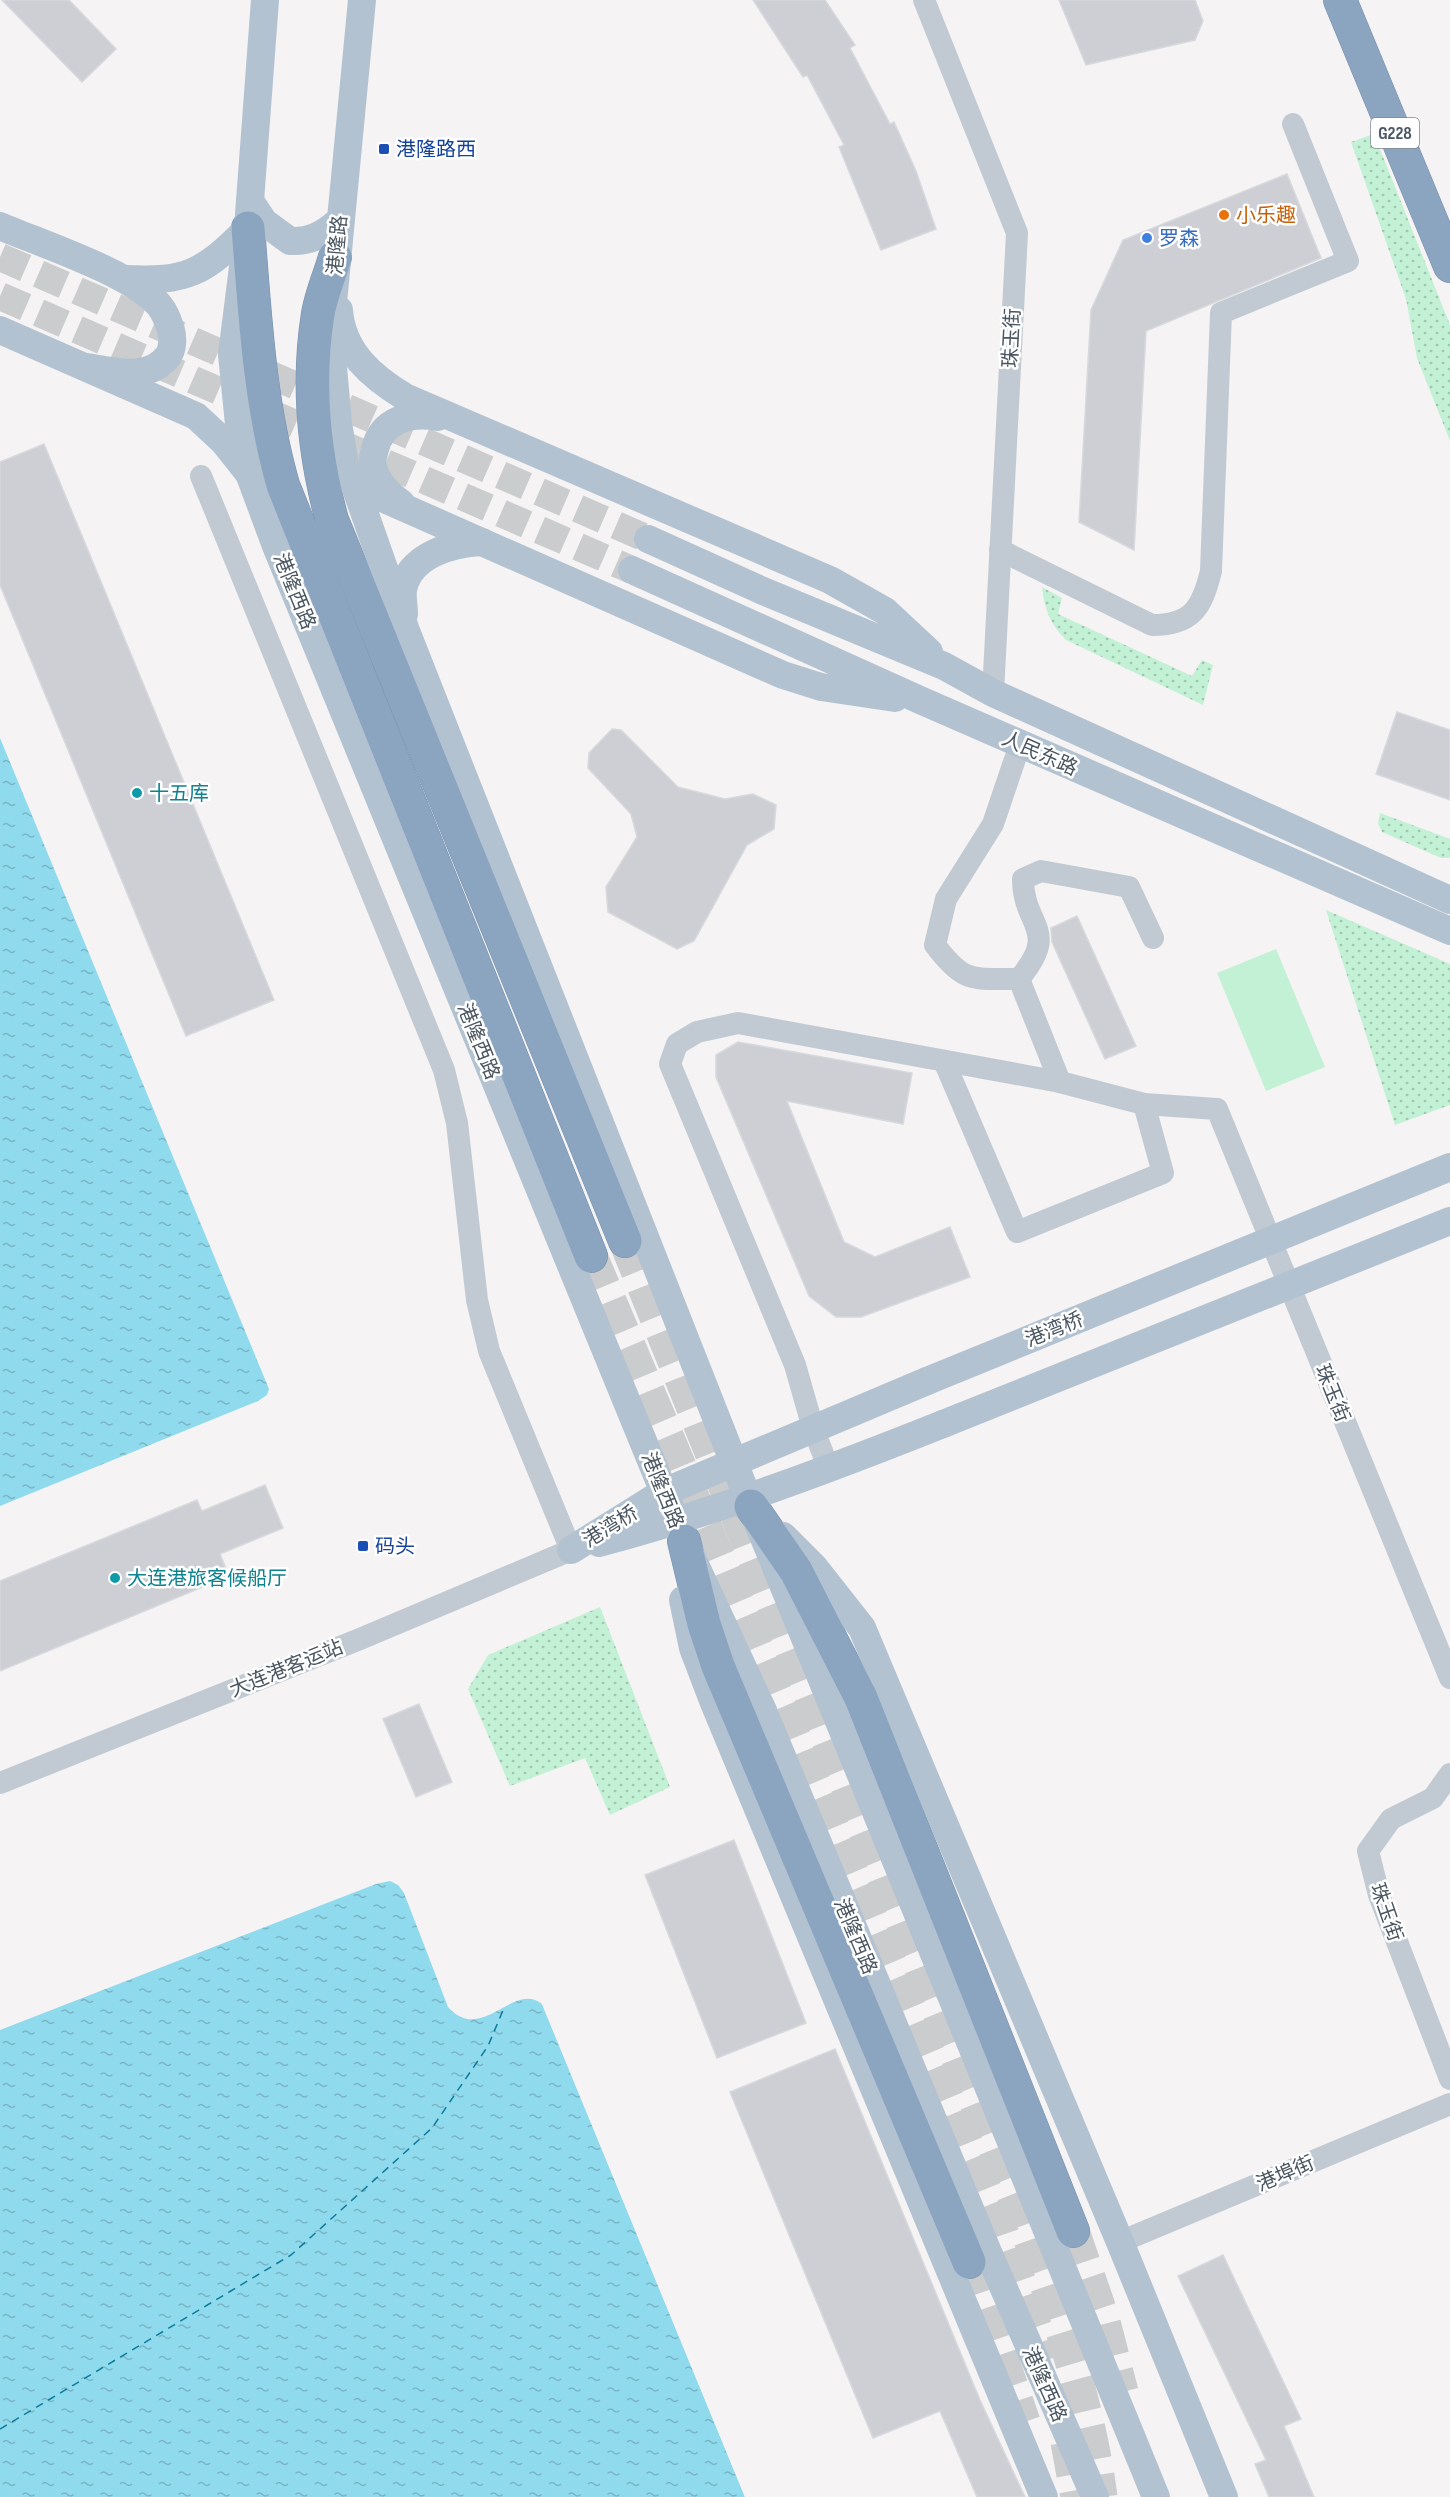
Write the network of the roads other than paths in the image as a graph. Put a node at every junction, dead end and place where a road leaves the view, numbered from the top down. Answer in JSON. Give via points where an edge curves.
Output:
{"nodes":[{"id":1,"x":265,"y":0,"type":"edge"},
{"id":2,"x":362,"y":0,"type":"edge"},
{"id":3,"x":924,"y":0,"type":"edge"},
{"id":4,"x":1340,"y":0,"type":"edge"},
{"id":5,"x":1363,"y":0,"type":"edge"},
{"id":6,"x":1293,"y":124,"type":"dead end"},
{"id":7,"x":1450,"y":211,"type":"edge"},
{"id":8,"x":249,"y":215,"type":"junction"},
{"id":9,"x":339,"y":221,"type":"junction"},
{"id":10,"x":0,"y":226,"type":"edge"},
{"id":11,"x":335,"y":256,"type":"junction"},
{"id":12,"x":1450,"y":266,"type":"edge"},
{"id":13,"x":125,"y":279,"type":"junction"},
{"id":14,"x":0,"y":330,"type":"edge"},
{"id":15,"x":87,"y":368,"type":"junction"},
{"id":16,"x":465,"y":422,"type":"junction"},
{"id":17,"x":201,"y":476,"type":"dead end"},
{"id":18,"x":250,"y":476,"type":"junction"},
{"id":19,"x":283,"y":485,"type":"junction"},
{"id":20,"x":355,"y":486,"type":"junction"},
{"id":21,"x":407,"y":509,"type":"junction"},
{"id":22,"x":648,"y":539,"type":"tunnel mouth"},
{"id":23,"x":484,"y":542,"type":"junction"},
{"id":24,"x":276,"y":546,"type":"junction"},
{"id":25,"x":1000,"y":550,"type":"junction"},
{"id":26,"x":632,"y":570,"type":"tunnel mouth"},
{"id":27,"x":406,"y":632,"type":"junction"},
{"id":28,"x":944,"y":666,"type":"junction"},
{"id":29,"x":993,"y":693,"type":"junction"},
{"id":30,"x":920,"y":700,"type":"junction"},
{"id":31,"x":1015,"y":759,"type":"dead end"},
{"id":32,"x":1450,"y":900,"type":"edge"},
{"id":33,"x":1450,"y":931,"type":"edge"},
{"id":34,"x":1153,"y":938,"type":"dead end"},
{"id":35,"x":1019,"y":979,"type":"junction"},
{"id":36,"x":944,"y":1061,"type":"junction"},
{"id":37,"x":1060,"y":1082,"type":"junction"},
{"id":38,"x":1144,"y":1104,"type":"junction"},
{"id":39,"x":1450,"y":1167,"type":"edge"},
{"id":40,"x":1450,"y":1221,"type":"edge"},
{"id":41,"x":625,"y":1241,"type":"tunnel mouth"},
{"id":42,"x":591,"y":1256,"type":"tunnel mouth"},
{"id":43,"x":813,"y":1428,"type":"junction"},
{"id":44,"x":735,"y":1464,"type":"junction"},
{"id":45,"x":829,"y":1470,"type":"junction"},
{"id":46,"x":664,"y":1492,"type":"junction"},
{"id":47,"x":749,"y":1501,"type":"junction"},
{"id":48,"x":680,"y":1532,"type":"junction"},
{"id":49,"x":571,"y":1550,"type":"junction"},
{"id":50,"x":1450,"y":1678,"type":"edge"},
{"id":51,"x":1450,"y":1774,"type":"edge"},
{"id":52,"x":0,"y":1783,"type":"edge"},
{"id":53,"x":1450,"y":2079,"type":"edge"},
{"id":54,"x":1450,"y":2104,"type":"edge"},
{"id":55,"x":1073,"y":2231,"type":"tunnel mouth"},
{"id":56,"x":1120,"y":2242,"type":"junction"},
{"id":57,"x":969,"y":2262,"type":"tunnel mouth"},
{"id":58,"x":1044,"y":2497,"type":"edge"},
{"id":59,"x":1095,"y":2497,"type":"edge"},
{"id":60,"x":1156,"y":2497,"type":"edge"},
{"id":61,"x":1224,"y":2497,"type":"edge"}],
"edges":[{"from":1,"to":8,"type":"main road"},
{"from":2,"to":9,"type":"main road","name":"港隆路"},
{"from":3,"to":25,"type":"street","name":"珠玉街","via":[[1017,233]]},
{"from":4,"to":12,"type":"highway","number":"G228"},
{"from":5,"to":7,"type":"highway","number":"G228"},
{"from":6,"to":25,"type":"street","via":[[1348,261],[1221,313],[1211,571],[1204,599],[1174,625],[1152,625]]},
{"from":8,"to":9,"type":"main road","via":[[290,242],[313,239]]},
{"from":8,"to":13,"type":"main road","via":[[212,262],[191,273],[171,280]]},
{"from":8,"to":18,"type":"main road","via":[[232,354],[239,424]]},
{"from":8,"to":19,"type":"highway","via":[[265,404]]},
{"from":9,"to":11,"type":"main road","name":"港隆路"},
{"from":10,"to":13,"type":"main road"},
{"from":11,"to":16,"type":"main road","via":[[340,319],[359,362],[378,381],[405,397]]},
{"from":11,"to":20,"type":"main road","name":"港隆路","via":[[331,368],[346,471]]},
{"from":11,"to":41,"type":"highway","via":[[318,313],[313,365],[319,473],[332,520]]},
{"from":13,"to":15,"type":"main road","via":[[159,305],[167,318],[173,338],[169,355],[152,370],[135,374]]},
{"from":14,"to":15,"type":"main road"},
{"from":15,"to":18,"type":"main road","via":[[196,416],[224,442]]},
{"from":16,"to":21,"type":"main road","via":[[429,415],[403,417],[386,426],[376,444],[372,465],[382,487]]},
{"from":16,"to":28,"type":"main road","via":[[830,580],[885,611]]},
{"from":17,"to":49,"type":"street","via":[[444,1070],[457,1123],[477,1300],[489,1351]]},
{"from":18,"to":24,"type":"main road","name":"港隆西路"},
{"from":19,"to":24,"type":"main road","via":[[276,511]]},
{"from":19,"to":42,"type":"highway"},
{"from":20,"to":21,"type":"main road"},
{"from":20,"to":27,"type":"main road"},
{"from":21,"to":23,"type":"main road"},
{"from":22,"to":28,"type":"main road","name":"人民东路"},
{"from":23,"to":27,"type":"main road","via":[[445,548],[412,570],[403,590]]},
{"from":23,"to":30,"type":"main road","via":[[783,675],[855,694]]},
{"from":24,"to":46,"type":"main road","name":"港隆西路"},
{"from":25,"to":29,"type":"street","name":"珠玉街"},
{"from":26,"to":30,"type":"main road","name":"人民东路"},
{"from":27,"to":44,"type":"main road"},
{"from":28,"to":29,"type":"main road","name":"人民东路"},
{"from":29,"to":32,"type":"main road","name":"人民东路"},
{"from":30,"to":33,"type":"main road","name":"人民东路"},
{"from":31,"to":35,"type":"street","via":[[993,824],[946,898],[935,945],[952,968],[971,978]]},
{"from":34,"to":35,"type":"street","via":[[1129,887],[1041,871],[1023,879],[1023,891],[1040,932],[1036,959]]},
{"from":35,"to":37,"type":"street"},
{"from":36,"to":37,"type":"street"},
{"from":36,"to":38,"type":"street","via":[[1017,1232],[1163,1173]]},
{"from":36,"to":43,"type":"street","via":[[738,1023],[697,1032],[677,1044],[670,1064],[795,1365]]},
{"from":37,"to":38,"type":"street"},
{"from":38,"to":50,"type":"street","name":"珠玉街","via":[[1216,1109]]},
{"from":39,"to":43,"type":"main road","name":"港湾桥","bridge":true},
{"from":40,"to":45,"type":"main road","name":"港湾桥","bridge":true},
{"from":43,"to":44,"type":"main road","name":"港湾桥"},
{"from":43,"to":45,"type":"street"},
{"from":44,"to":46,"type":"main road","name":"港湾桥"},
{"from":44,"to":47,"type":"main road"},
{"from":45,"to":47,"type":"main road","name":"港湾桥"},
{"from":46,"to":48,"type":"main road","name":"港隆西路"},
{"from":46,"to":49,"type":"main road","name":"港湾桥"},
{"from":47,"to":48,"type":"main road","name":"港湾桥"},
{"from":47,"to":55,"type":"highway","via":[[796,1570],[861,1698]]},
{"from":47,"to":56,"type":"main road","via":[[814,1567],[862,1628]]},
{"from":47,"to":60,"type":"main road"},
{"from":48,"to":49,"type":"main road","name":"港湾桥"},
{"from":48,"to":57,"type":"highway","via":[[717,1666]]},
{"from":48,"to":58,"type":"main road","via":[[682,1593],[693,1648]]},
{"from":48,"to":59,"type":"main road","name":"港隆西路","via":[[764,1713],[988,2252]]},
{"from":49,"to":52,"type":"street","name":"大连港客运站"},
{"from":51,"to":53,"type":"street","name":"珠玉街","via":[[1433,1798],[1391,1819],[1368,1851],[1379,1895]]},
{"from":54,"to":56,"type":"street","name":"港埠街"},
{"from":56,"to":61,"type":"main road"}]}
